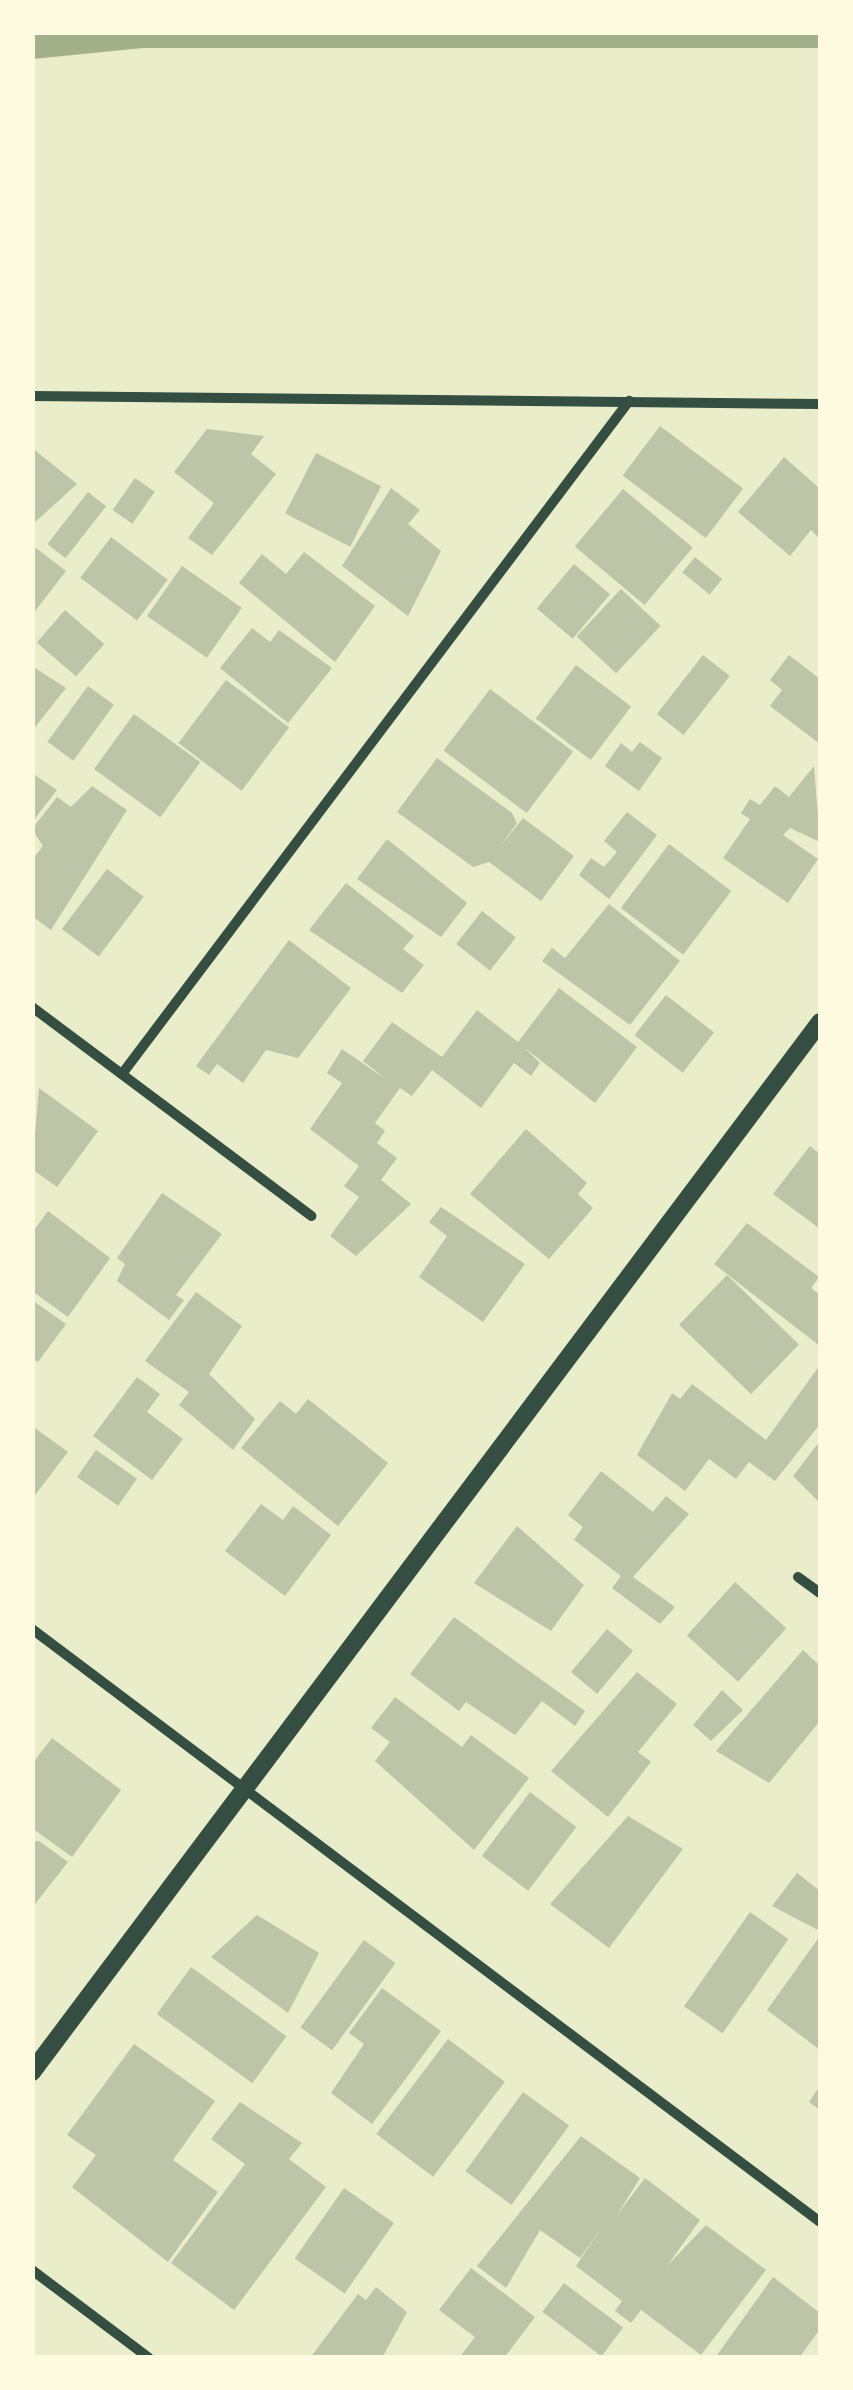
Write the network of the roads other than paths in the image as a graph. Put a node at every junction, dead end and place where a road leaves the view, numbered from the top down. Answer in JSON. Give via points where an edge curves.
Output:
{"nodes":[{"id":1,"x":32,"y":396,"type":"edge"},
{"id":2,"x":628,"y":401,"type":"junction"},
{"id":3,"x":820,"y":404,"type":"edge"},
{"id":4,"x":32,"y":1008,"type":"edge"},
{"id":5,"x":820,"y":1022,"type":"edge"},
{"id":6,"x":122,"y":1074,"type":"junction"},
{"id":7,"x":312,"y":1216,"type":"dead end"},
{"id":8,"x":798,"y":1577,"type":"dead end"},
{"id":9,"x":820,"y":1594,"type":"edge"},
{"id":10,"x":32,"y":1630,"type":"edge"},
{"id":11,"x":245,"y":1789,"type":"junction"},
{"id":12,"x":32,"y":2072,"type":"edge"},
{"id":13,"x":820,"y":2222,"type":"edge"},
{"id":14,"x":32,"y":2270,"type":"edge"},
{"id":15,"x":149,"y":2358,"type":"edge"}],
"edges":[{"from":1,"to":2,"type":"street"},
{"from":2,"to":3,"type":"street"},
{"from":2,"to":6,"type":"street"},
{"from":4,"to":6,"type":"street"},
{"from":5,"to":11,"type":"street"},
{"from":6,"to":7,"type":"street"},
{"from":8,"to":9,"type":"street"},
{"from":10,"to":11,"type":"street"},
{"from":11,"to":12,"type":"street"},
{"from":11,"to":13,"type":"street"},
{"from":14,"to":15,"type":"street"}]}
